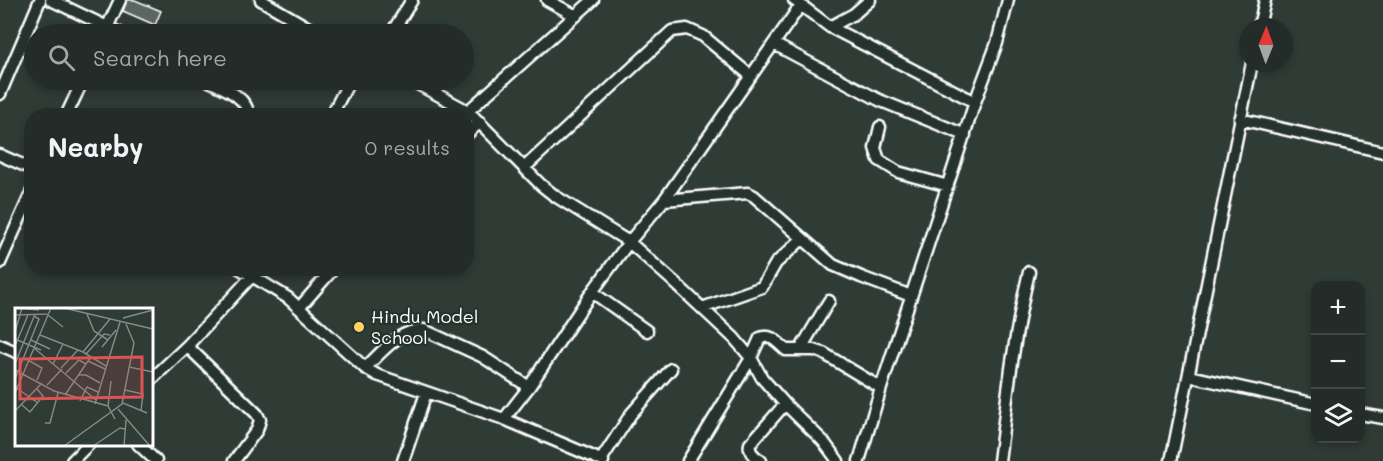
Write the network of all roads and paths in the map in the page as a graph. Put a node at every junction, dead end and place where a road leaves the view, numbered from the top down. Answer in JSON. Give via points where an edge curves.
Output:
{"nodes":[{"id":1,"x":40,"y":0,"type":"edge"},
{"id":2,"x":51,"y":0,"type":"edge"},
{"id":3,"x":120,"y":0,"type":"edge"},
{"id":4,"x":261,"y":0,"type":"edge"},
{"id":5,"x":412,"y":0,"type":"edge"},
{"id":6,"x":547,"y":0,"type":"edge"},
{"id":7,"x":593,"y":0,"type":"edge"},
{"id":8,"x":870,"y":0,"type":"edge"},
{"id":9,"x":1008,"y":0,"type":"edge"},
{"id":10,"x":1265,"y":0,"type":"edge"},
{"id":11,"x":797,"y":3,"type":"edge"},
{"id":12,"x":576,"y":16,"type":"junction"},
{"id":13,"x":1261,"y":18,"type":"edge"},
{"id":14,"x":30,"y":24,"type":"edge"},
{"id":15,"x":93,"y":24,"type":"edge"},
{"id":16,"x":108,"y":24,"type":"edge"},
{"id":17,"x":302,"y":24,"type":"edge"},
{"id":18,"x":397,"y":24,"type":"edge"},
{"id":19,"x":830,"y":27,"type":"junction"},
{"id":20,"x":24,"y":38,"type":"edge"},
{"id":21,"x":774,"y":44,"type":"junction"},
{"id":22,"x":1250,"y":72,"type":"edge"},
{"id":23,"x":751,"y":76,"type":"junction"},
{"id":24,"x":78,"y":90,"type":"edge"},
{"id":25,"x":225,"y":90,"type":"edge"},
{"id":26,"x":344,"y":90,"type":"edge"},
{"id":27,"x":429,"y":90,"type":"edge"},
{"id":28,"x":0,"y":94,"type":"edge"},
{"id":29,"x":975,"y":102,"type":"junction"},
{"id":30,"x":70,"y":108,"type":"edge"},
{"id":31,"x":246,"y":108,"type":"edge"},
{"id":32,"x":334,"y":108,"type":"edge"},
{"id":33,"x":462,"y":108,"type":"edge"},
{"id":34,"x":471,"y":108,"type":"edge"},
{"id":35,"x":474,"y":116,"type":"edge"},
{"id":36,"x":1240,"y":119,"type":"junction"},
{"id":37,"x":480,"y":122,"type":"junction"},
{"id":38,"x":879,"y":127,"type":"dead end"},
{"id":39,"x":474,"y":128,"type":"edge"},
{"id":40,"x":965,"y":135,"type":"junction"},
{"id":41,"x":1383,"y":152,"type":"edge"},
{"id":42,"x":0,"y":155,"type":"edge"},
{"id":43,"x":24,"y":166,"type":"edge"},
{"id":44,"x":524,"y":168,"type":"junction"},
{"id":45,"x":948,"y":186,"type":"junction"},
{"id":46,"x":664,"y":200,"type":"junction"},
{"id":47,"x":24,"y":208,"type":"edge"},
{"id":48,"x":802,"y":239,"type":"junction"},
{"id":49,"x":629,"y":242,"type":"junction"},
{"id":50,"x":0,"y":263,"type":"edge"},
{"id":51,"x":1029,"y":272,"type":"dead end"},
{"id":52,"x":252,"y":276,"type":"edge"},
{"id":53,"x":255,"y":276,"type":"edge"},
{"id":54,"x":327,"y":276,"type":"edge"},
{"id":55,"x":592,"y":292,"type":"junction"},
{"id":56,"x":911,"y":296,"type":"junction"},
{"id":57,"x":829,"y":301,"type":"dead end"},
{"id":58,"x":300,"y":308,"type":"junction"},
{"id":59,"x":702,"y":308,"type":"junction"},
{"id":60,"x":647,"y":331,"type":"dead end"},
{"id":61,"x":0,"y":345,"type":"edge"},
{"id":62,"x":187,"y":346,"type":"junction"},
{"id":63,"x":800,"y":350,"type":"junction"},
{"id":64,"x":15,"y":352,"type":"edge"},
{"id":65,"x":751,"y":358,"type":"junction"},
{"id":66,"x":365,"y":368,"type":"junction"},
{"id":67,"x":671,"y":369,"type":"dead end"},
{"id":68,"x":1189,"y":376,"type":"junction"},
{"id":69,"x":153,"y":378,"type":"edge"},
{"id":70,"x":529,"y":387,"type":"junction"},
{"id":71,"x":881,"y":388,"type":"junction"},
{"id":72,"x":426,"y":393,"type":"junction"},
{"id":73,"x":1311,"y":403,"type":"edge"},
{"id":74,"x":785,"y":404,"type":"junction"},
{"id":75,"x":1365,"y":415,"type":"edge"},
{"id":76,"x":1383,"y":418,"type":"edge"},
{"id":77,"x":504,"y":419,"type":"junction"},
{"id":78,"x":87,"y":446,"type":"edge"},
{"id":79,"x":140,"y":446,"type":"edge"},
{"id":80,"x":72,"y":461,"type":"edge"},
{"id":81,"x":156,"y":461,"type":"edge"},
{"id":82,"x":234,"y":461,"type":"edge"},
{"id":83,"x":403,"y":461,"type":"edge"},
{"id":84,"x":602,"y":461,"type":"edge"},
{"id":85,"x":688,"y":461,"type":"edge"},
{"id":86,"x":761,"y":461,"type":"edge"},
{"id":87,"x":838,"y":461,"type":"edge"},
{"id":88,"x":859,"y":461,"type":"edge"},
{"id":89,"x":999,"y":461,"type":"edge"},
{"id":90,"x":1171,"y":461,"type":"edge"}],
"edges":[{"from":1,"to":14,"type":"street"},
{"from":2,"to":15,"type":"street"},
{"from":3,"to":16,"type":"street"},
{"from":4,"to":17,"type":"street"},
{"from":5,"to":18,"type":"street"},
{"from":6,"to":12,"type":"street"},
{"from":7,"to":12,"type":"street"},
{"from":8,"to":19,"type":"street"},
{"from":9,"to":29,"type":"street"},
{"from":10,"to":13,"type":"street"},
{"from":11,"to":19,"type":"street"},
{"from":11,"to":21,"type":"street"},
{"from":12,"to":34,"type":"street"},
{"from":19,"to":29,"type":"street"},
{"from":20,"to":28,"type":"street"},
{"from":21,"to":23,"type":"street"},
{"from":21,"to":40,"type":"street","via":[[879,100]]},
{"from":22,"to":36,"type":"street"},
{"from":23,"to":44,"type":"street","via":[[703,36],[687,29],[672,31]]},
{"from":23,"to":46,"type":"street"},
{"from":24,"to":30,"type":"street"},
{"from":25,"to":31,"type":"street","via":[[240,98]]},
{"from":26,"to":32,"type":"street"},
{"from":27,"to":33,"type":"street"},
{"from":29,"to":40,"type":"street"},
{"from":35,"to":37,"type":"street"},
{"from":36,"to":41,"type":"street"},
{"from":36,"to":68,"type":"street"},
{"from":37,"to":39,"type":"street"},
{"from":37,"to":44,"type":"street"},
{"from":38,"to":45,"type":"street","via":[[875,148],[879,160],[898,172]]},
{"from":40,"to":45,"type":"street"},
{"from":42,"to":43,"type":"street"},
{"from":44,"to":49,"type":"street","via":[[555,196]]},
{"from":45,"to":56,"type":"street"},
{"from":46,"to":48,"type":"street","via":[[748,193]]},
{"from":46,"to":49,"type":"street"},
{"from":47,"to":50,"type":"street"},
{"from":48,"to":56,"type":"street","via":[[833,265]]},
{"from":48,"to":59,"type":"street","via":[[772,267],[762,287]]},
{"from":49,"to":55,"type":"street"},
{"from":49,"to":59,"type":"street"},
{"from":51,"to":89,"type":"street","via":[[1007,390]]},
{"from":52,"to":62,"type":"street"},
{"from":53,"to":58,"type":"street"},
{"from":54,"to":58,"type":"street"},
{"from":55,"to":60,"type":"street"},
{"from":55,"to":70,"type":"street"},
{"from":56,"to":71,"type":"street"},
{"from":57,"to":63,"type":"street"},
{"from":58,"to":66,"type":"street"},
{"from":59,"to":65,"type":"street"},
{"from":61,"to":64,"type":"street"},
{"from":62,"to":69,"type":"street"},
{"from":62,"to":82,"type":"street","via":[[257,414],[260,424]]},
{"from":63,"to":65,"type":"street","via":[[786,350],[765,336],[760,338]]},
{"from":63,"to":71,"type":"street","via":[[823,353]]},
{"from":65,"to":74,"type":"street","via":[[762,378]]},
{"from":65,"to":85,"type":"street"},
{"from":66,"to":70,"type":"street","via":[[399,336],[423,330],[483,357]]},
{"from":66,"to":72,"type":"street"},
{"from":67,"to":84,"type":"street","via":[[631,414]]},
{"from":68,"to":73,"type":"street"},
{"from":68,"to":90,"type":"street"},
{"from":70,"to":77,"type":"street"},
{"from":71,"to":88,"type":"street"},
{"from":72,"to":77,"type":"street"},
{"from":72,"to":83,"type":"street"},
{"from":74,"to":86,"type":"street","via":[[750,444],[751,453]]},
{"from":74,"to":87,"type":"street"},
{"from":75,"to":76,"type":"street"},
{"from":77,"to":84,"type":"street"},
{"from":78,"to":80,"type":"street"},
{"from":79,"to":81,"type":"street"}]}
